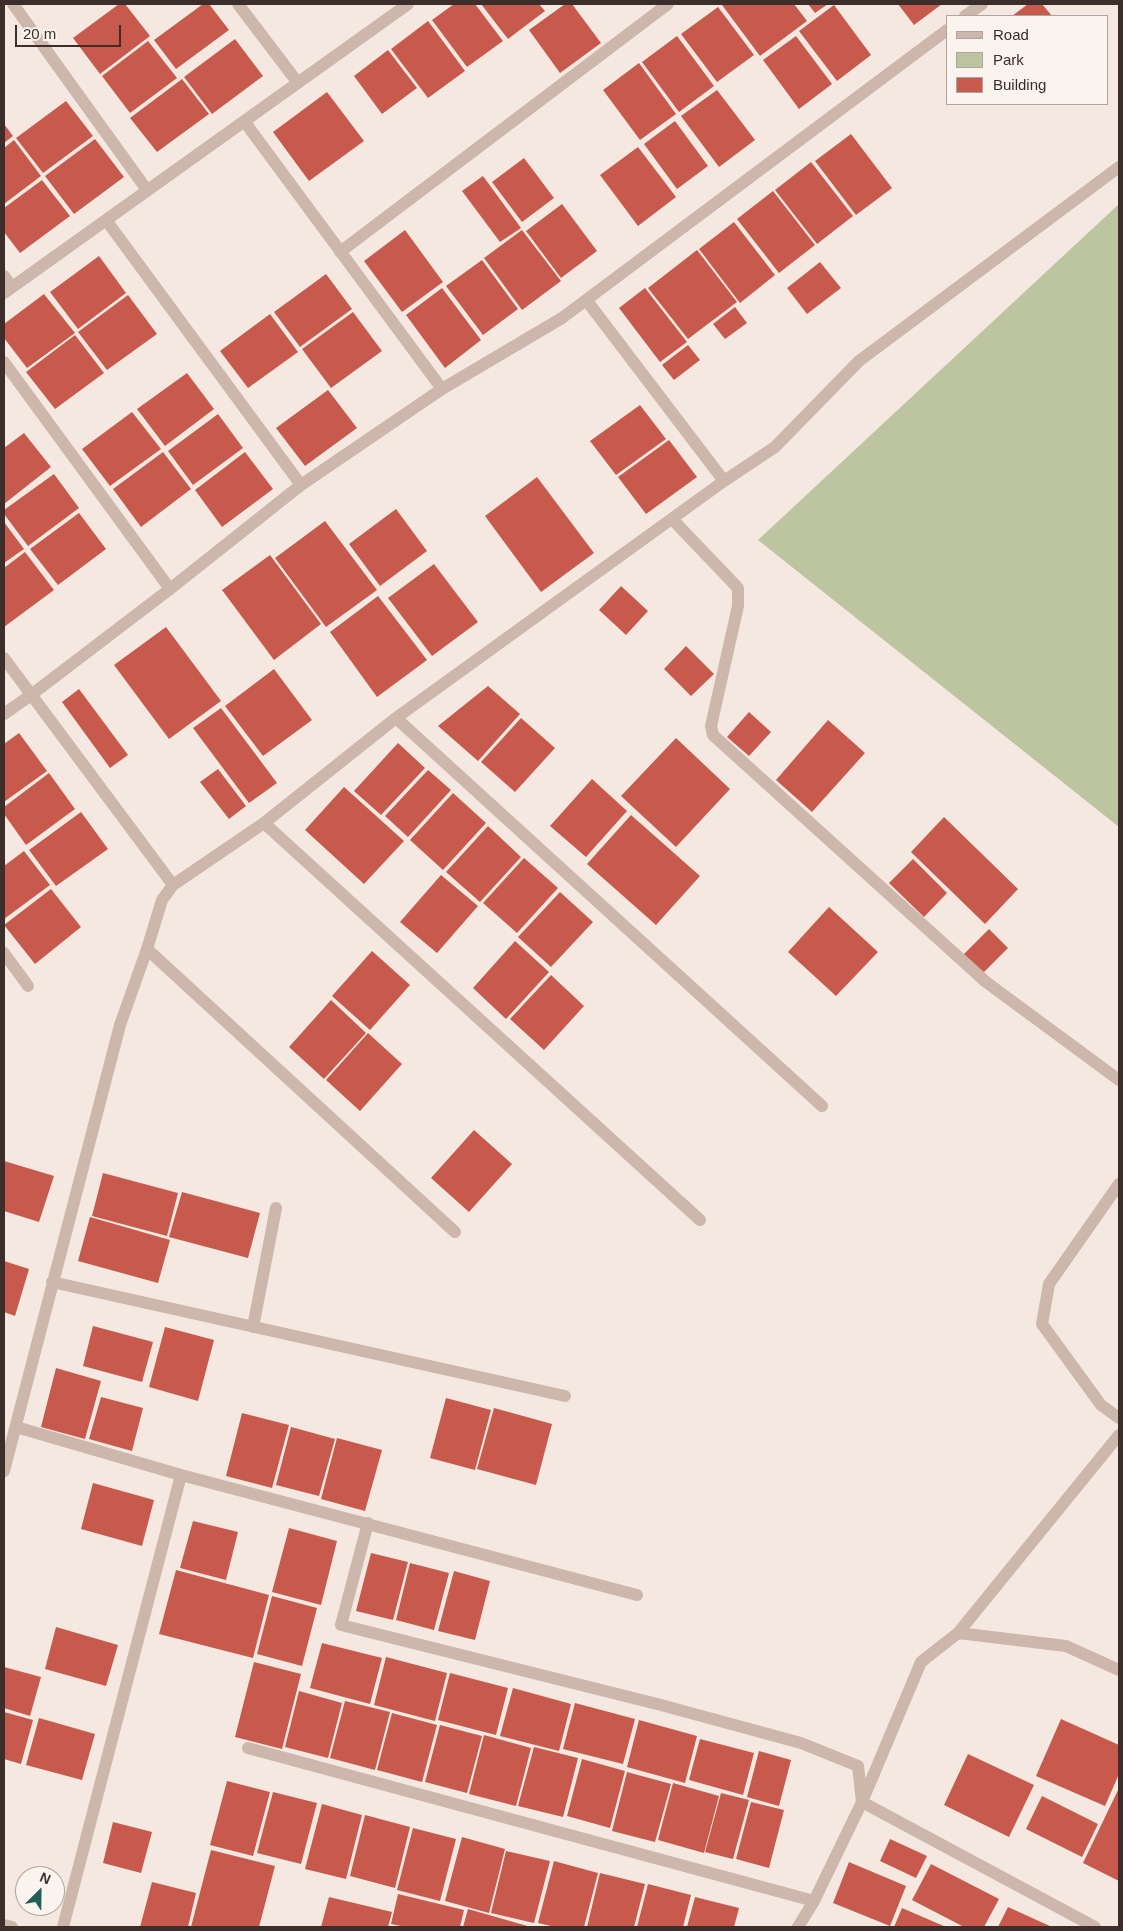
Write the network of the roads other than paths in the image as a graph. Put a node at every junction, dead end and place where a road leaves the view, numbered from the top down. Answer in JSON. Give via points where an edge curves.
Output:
{"nodes":[{"id":1,"x":13,"y":4,"type":"edge"},
{"id":2,"x":238,"y":4,"type":"edge"},
{"id":3,"x":408,"y":4,"type":"edge"},
{"id":4,"x":668,"y":4,"type":"edge"},
{"id":5,"x":982,"y":4,"type":"edge"},
{"id":6,"x":966,"y":15,"type":"edge"},
{"id":7,"x":946,"y":31,"type":"edge"},
{"id":8,"x":298,"y":83,"type":"junction"},
{"id":9,"x":244,"y":121,"type":"junction"},
{"id":10,"x":1119,"y":167,"type":"edge"},
{"id":11,"x":147,"y":190,"type":"junction"},
{"id":12,"x":106,"y":220,"type":"junction"},
{"id":13,"x":340,"y":252,"type":"junction"},
{"id":14,"x":4,"y":276,"type":"edge"},
{"id":15,"x":8,"y":290,"type":"edge"},
{"id":16,"x":587,"y":300,"type":"junction"},
{"id":17,"x":4,"y":362,"type":"edge"},
{"id":18,"x":442,"y":389,"type":"junction"},
{"id":19,"x":724,"y":481,"type":"junction"},
{"id":20,"x":301,"y":485,"type":"junction"},
{"id":21,"x":672,"y":519,"type":"junction"},
{"id":22,"x":170,"y":589,"type":"junction"},
{"id":23,"x":4,"y":658,"type":"edge"},
{"id":24,"x":31,"y":695,"type":"junction"},
{"id":25,"x":4,"y":714,"type":"edge"},
{"id":26,"x":396,"y":718,"type":"junction"},
{"id":27,"x":264,"y":823,"type":"junction"},
{"id":28,"x":173,"y":885,"type":"junction"},
{"id":29,"x":147,"y":949,"type":"junction"},
{"id":30,"x":4,"y":954,"type":"edge"},
{"id":31,"x":28,"y":986,"type":"dead end"},
{"id":32,"x":1119,"y":1080,"type":"edge"},
{"id":33,"x":822,"y":1106,"type":"dead end"},
{"id":34,"x":1119,"y":1184,"type":"edge"},
{"id":35,"x":276,"y":1208,"type":"dead end"},
{"id":36,"x":700,"y":1220,"type":"dead end"},
{"id":37,"x":455,"y":1232,"type":"dead end"},
{"id":38,"x":52,"y":1282,"type":"junction"},
{"id":39,"x":253,"y":1327,"type":"junction"},
{"id":40,"x":564,"y":1396,"type":"dead end"},
{"id":41,"x":1119,"y":1418,"type":"edge"},
{"id":42,"x":16,"y":1427,"type":"junction"},
{"id":43,"x":1119,"y":1435,"type":"edge"},
{"id":44,"x":4,"y":1471,"type":"edge"},
{"id":45,"x":181,"y":1475,"type":"junction"},
{"id":46,"x":368,"y":1523,"type":"junction"},
{"id":47,"x":637,"y":1595,"type":"dead end"},
{"id":48,"x":958,"y":1633,"type":"junction"},
{"id":49,"x":1119,"y":1670,"type":"edge"},
{"id":50,"x":248,"y":1748,"type":"dead end"},
{"id":51,"x":862,"y":1802,"type":"junction"},
{"id":52,"x":814,"y":1901,"type":"junction"},
{"id":53,"x":4,"y":1925,"type":"edge"},
{"id":54,"x":12,"y":1927,"type":"edge"},
{"id":55,"x":63,"y":1927,"type":"edge"},
{"id":56,"x":798,"y":1927,"type":"edge"},
{"id":57,"x":1095,"y":1927,"type":"edge"}],
"edges":[{"from":1,"to":11,"type":"street"},
{"from":2,"to":8,"type":"street"},
{"from":3,"to":8,"type":"street"},
{"from":4,"to":13,"type":"street"},
{"from":5,"to":6,"type":"street"},
{"from":7,"to":16,"type":"street"},
{"from":8,"to":9,"type":"street"},
{"from":9,"to":11,"type":"street"},
{"from":9,"to":13,"type":"street"},
{"from":10,"to":19,"type":"street","via":[[858,361],[775,447]]},
{"from":11,"to":12,"type":"street"},
{"from":12,"to":15,"type":"street"},
{"from":12,"to":20,"type":"street"},
{"from":13,"to":18,"type":"street"},
{"from":14,"to":15,"type":"street"},
{"from":16,"to":18,"type":"street"},
{"from":16,"to":19,"type":"street"},
{"from":17,"to":22,"type":"street"},
{"from":18,"to":20,"type":"street"},
{"from":19,"to":21,"type":"street"},
{"from":20,"to":22,"type":"street"},
{"from":21,"to":26,"type":"street"},
{"from":21,"to":32,"type":"street","via":[[738,588],[738,606],[711,726],[713,735],[986,982]]},
{"from":22,"to":24,"type":"street"},
{"from":23,"to":24,"type":"street"},
{"from":24,"to":25,"type":"street"},
{"from":24,"to":28,"type":"street"},
{"from":26,"to":27,"type":"street"},
{"from":26,"to":33,"type":"street"},
{"from":27,"to":28,"type":"street"},
{"from":27,"to":36,"type":"street"},
{"from":28,"to":29,"type":"street","via":[[162,900]]},
{"from":29,"to":37,"type":"street"},
{"from":29,"to":38,"type":"street","via":[[120,1025]]},
{"from":30,"to":31,"type":"street"},
{"from":34,"to":41,"type":"street","via":[[1049,1284],[1042,1324],[1102,1405]]},
{"from":35,"to":39,"type":"street"},
{"from":38,"to":39,"type":"street"},
{"from":38,"to":42,"type":"street"},
{"from":39,"to":40,"type":"street"},
{"from":42,"to":44,"type":"street"},
{"from":42,"to":45,"type":"street"},
{"from":43,"to":48,"type":"street"},
{"from":45,"to":46,"type":"street"},
{"from":45,"to":55,"type":"street"},
{"from":46,"to":47,"type":"street"},
{"from":46,"to":51,"type":"street","via":[[341,1625],[800,1742],[858,1766]]},
{"from":48,"to":49,"type":"street","via":[[1066,1646]]},
{"from":48,"to":51,"type":"street","via":[[921,1662]]},
{"from":50,"to":52,"type":"street"},
{"from":51,"to":52,"type":"street"},
{"from":51,"to":57,"type":"street"},
{"from":52,"to":56,"type":"street"},
{"from":53,"to":54,"type":"street"}]}
